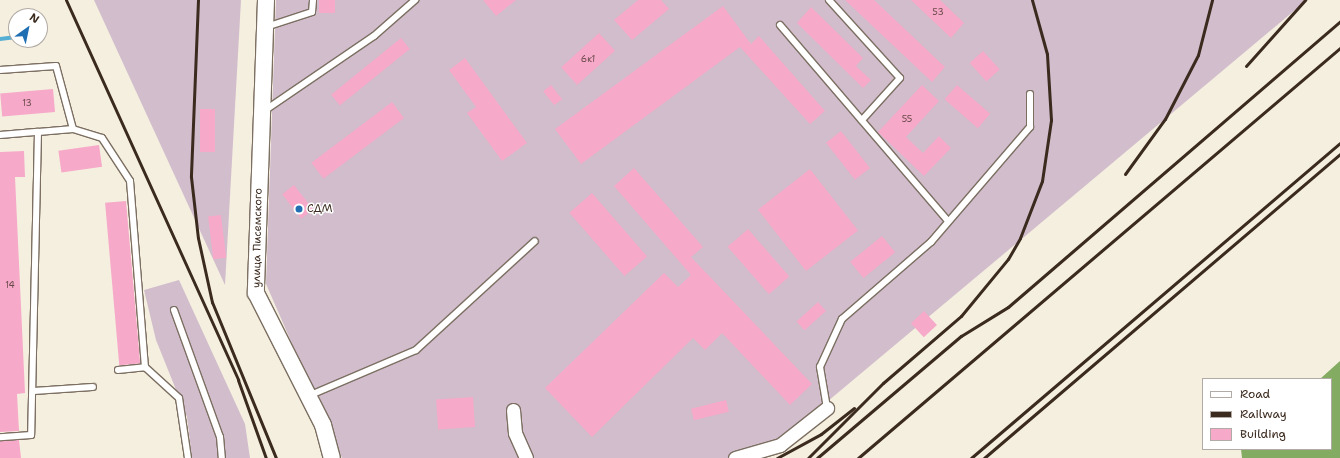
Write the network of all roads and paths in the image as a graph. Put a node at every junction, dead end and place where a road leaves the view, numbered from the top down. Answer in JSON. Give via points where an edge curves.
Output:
{"nodes":[{"id":1,"x":266,"y":0,"type":"edge"},
{"id":2,"x":313,"y":0,"type":"edge"},
{"id":3,"x":415,"y":0,"type":"edge"},
{"id":4,"x":829,"y":0,"type":"edge"},
{"id":5,"x":780,"y":25,"type":"dead end"},
{"id":6,"x":265,"y":28,"type":"junction"},
{"id":7,"x":0,"y":70,"type":"edge"},
{"id":8,"x":1030,"y":94,"type":"dead end"},
{"id":9,"x":261,"y":113,"type":"junction"},
{"id":10,"x":862,"y":120,"type":"junction"},
{"id":11,"x":73,"y":129,"type":"junction"},
{"id":12,"x":38,"y":132,"type":"junction"},
{"id":13,"x":0,"y":135,"type":"edge"},
{"id":14,"x":948,"y":221,"type":"junction"},
{"id":15,"x":536,"y":241,"type":"dead end"},
{"id":16,"x":174,"y":310,"type":"dead end"},
{"id":17,"x":145,"y":367,"type":"junction"},
{"id":18,"x":118,"y":370,"type":"dead end"},
{"id":19,"x":93,"y":387,"type":"dead end"},
{"id":20,"x":33,"y":391,"type":"junction"},
{"id":21,"x":308,"y":396,"type":"junction"},
{"id":22,"x":827,"y":408,"type":"joint"},
{"id":23,"x":513,"y":410,"type":"dead end"},
{"id":24,"x":0,"y":437,"type":"edge"},
{"id":25,"x":188,"y":458,"type":"edge"},
{"id":26,"x":222,"y":458,"type":"edge"},
{"id":27,"x":332,"y":458,"type":"edge"},
{"id":28,"x":526,"y":458,"type":"edge"},
{"id":29,"x":735,"y":458,"type":"edge"}],
"edges":[{"from":1,"to":6,"type":"street","name":"улица Писемского"},
{"from":2,"to":6,"type":"lane","via":[[312,12]]},
{"from":3,"to":9,"type":"lane","via":[[374,36]]},
{"from":4,"to":10,"type":"lane","via":[[900,78]]},
{"from":5,"to":10,"type":"lane"},
{"from":6,"to":9,"type":"street","name":"улица Писемского"},
{"from":7,"to":11,"type":"lane","via":[[56,66]]},
{"from":8,"to":14,"type":"lane","via":[[1030,126]]},
{"from":9,"to":21,"type":"street","name":"улица Писемского","via":[[256,293]]},
{"from":10,"to":14,"type":"lane"},
{"from":11,"to":12,"type":"lane"},
{"from":11,"to":17,"type":"lane","via":[[102,138],[130,181]]},
{"from":12,"to":13,"type":"lane"},
{"from":12,"to":20,"type":"lane"},
{"from":14,"to":22,"type":"lane","via":[[930,242],[842,319],[820,366]]},
{"from":15,"to":21,"type":"lane","via":[[416,350]]},
{"from":16,"to":26,"type":"lane","via":[[220,437]]},
{"from":17,"to":18,"type":"lane"},
{"from":17,"to":25,"type":"lane","via":[[179,398]]},
{"from":19,"to":20,"type":"lane"},
{"from":20,"to":24,"type":"lane","via":[[31,435]]},
{"from":21,"to":27,"type":"street","name":"улица Писемского","via":[[323,425]]},
{"from":22,"to":29,"type":"street","via":[[780,445]]},
{"from":23,"to":28,"type":"street","via":[[515,433]]}]}
